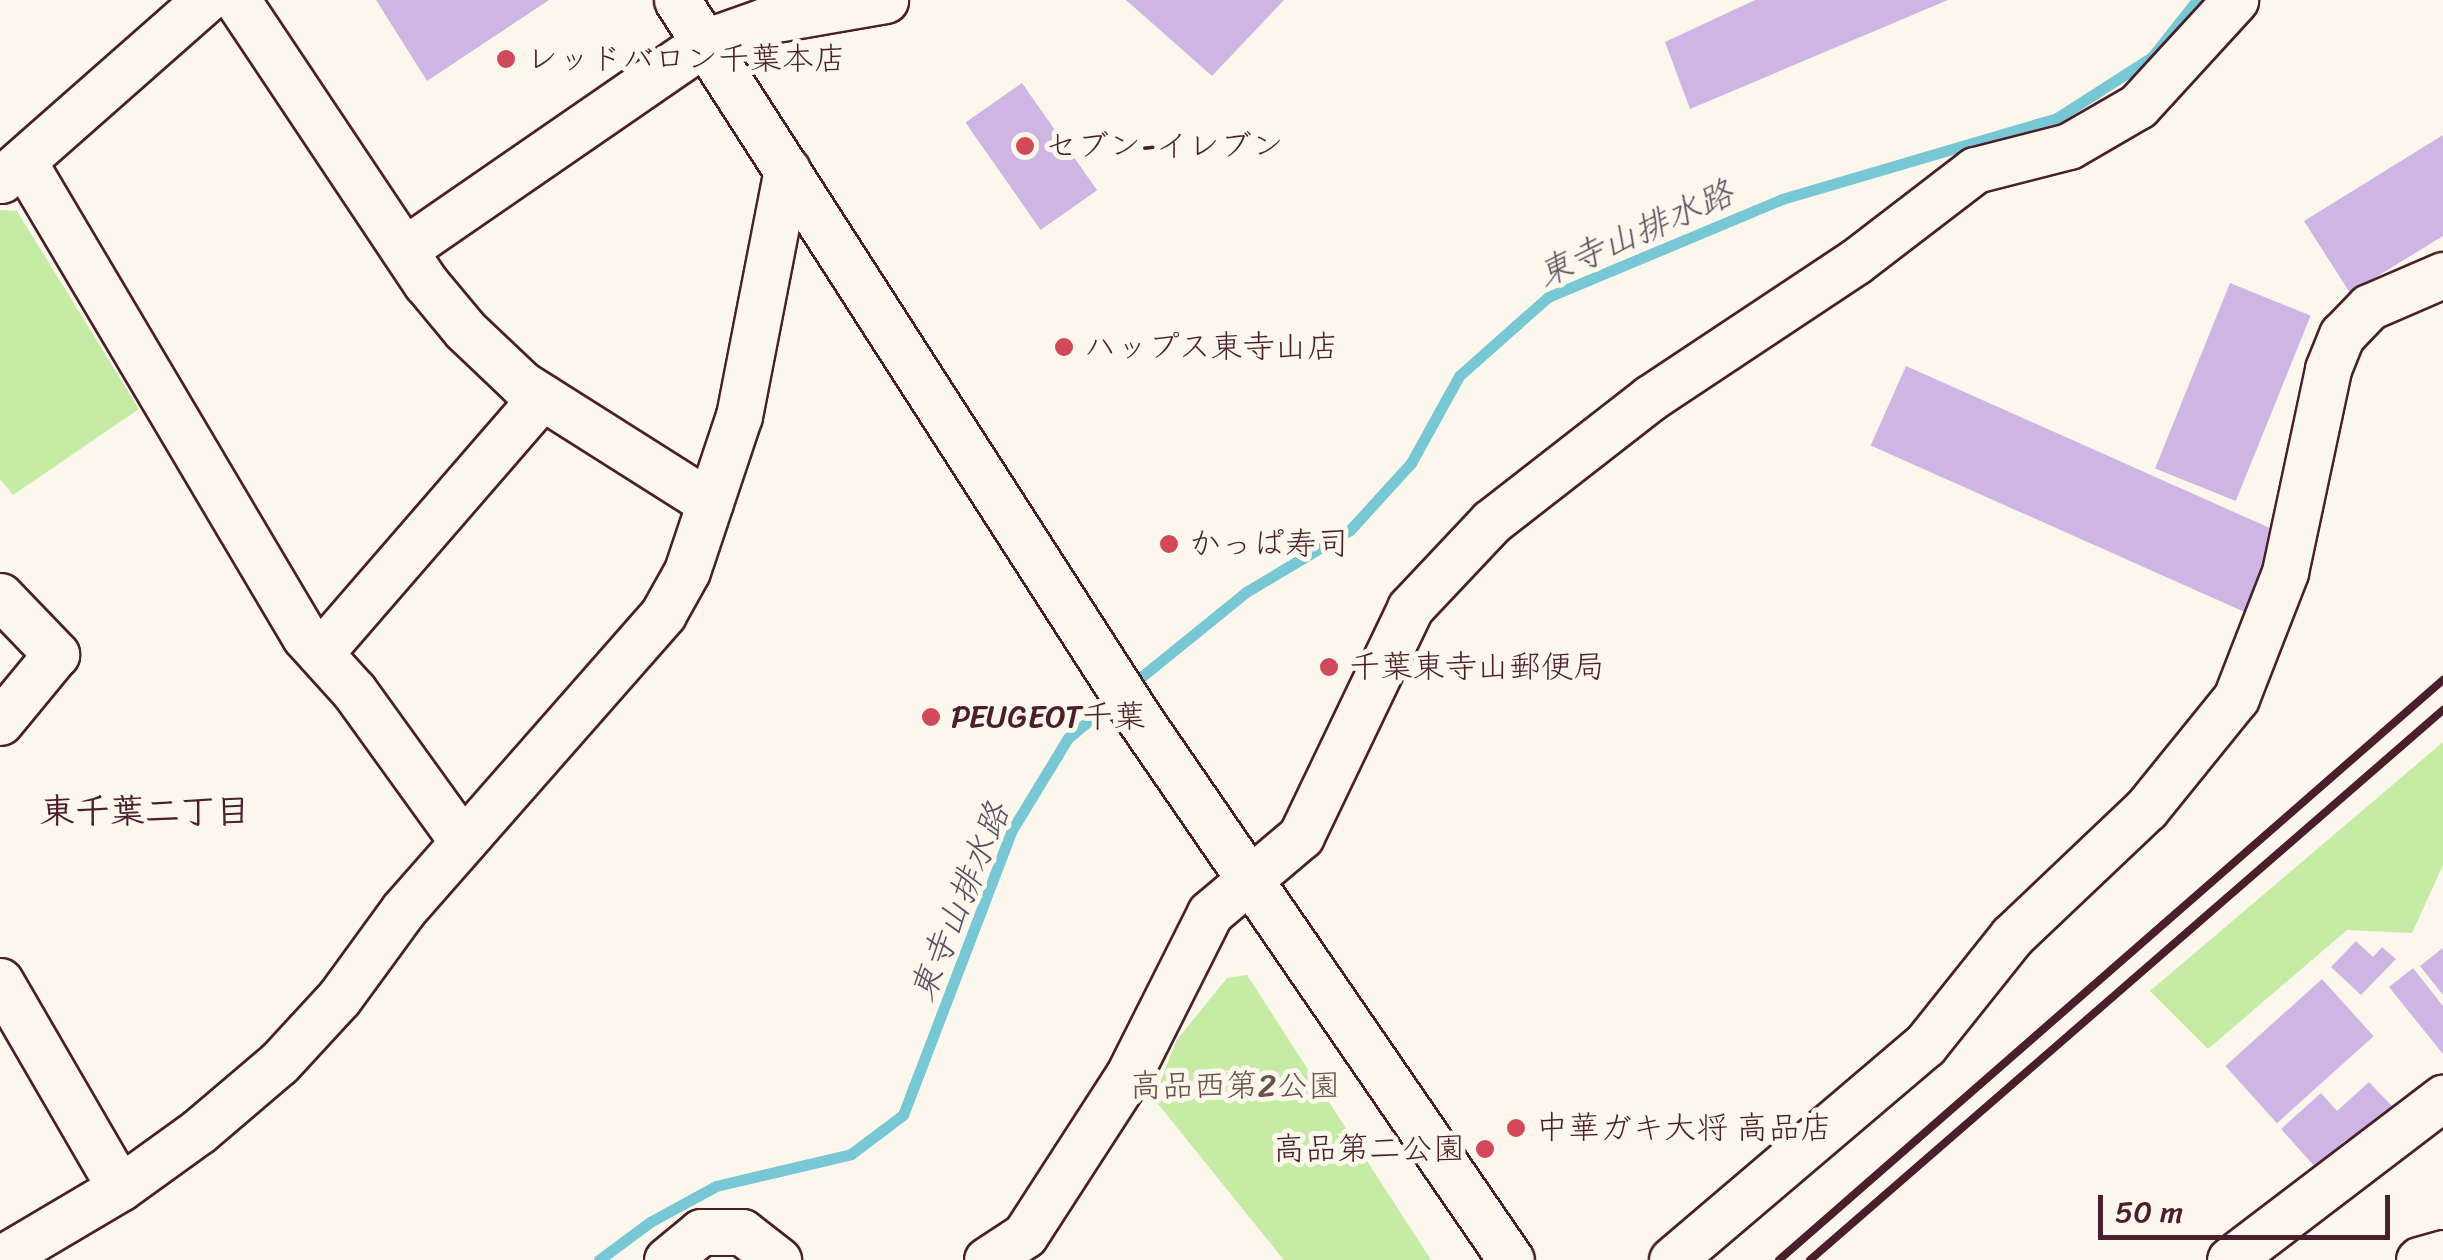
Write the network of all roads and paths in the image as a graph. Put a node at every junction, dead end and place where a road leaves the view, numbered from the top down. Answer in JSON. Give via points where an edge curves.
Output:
{"nodes":[{"id":1,"x":205,"y":0,"type":"edge"},
{"id":2,"x":238,"y":0,"type":"edge"},
{"id":3,"x":676,"y":0,"type":"edge"},
{"id":4,"x":886,"y":0,"type":"edge"},
{"id":5,"x":2235,"y":0,"type":"edge"},
{"id":6,"x":705,"y":42,"type":"junction"},
{"id":7,"x":787,"y":170,"type":"junction"},
{"id":8,"x":11,"y":171,"type":"edge"},
{"id":9,"x":404,"y":250,"type":"junction"},
{"id":10,"x":2443,"y":276,"type":"edge"},
{"id":11,"x":542,"y":397,"type":"junction"},
{"id":12,"x":710,"y":503,"type":"junction"},
{"id":13,"x":0,"y":596,"type":"edge"},
{"id":14,"x":320,"y":653,"type":"junction"},
{"id":15,"x":0,"y":722,"type":"edge"},
{"id":16,"x":463,"y":842,"type":"junction"},
{"id":17,"x":1252,"y":878,"type":"junction"},
{"id":18,"x":0,"y":981,"type":"edge"},
{"id":19,"x":2443,"y":1098,"type":"edge"},
{"id":20,"x":120,"y":1188,"type":"junction"},
{"id":21,"x":2443,"y":1254,"type":"edge"},
{"id":22,"x":0,"y":1260,"type":"edge"},
{"id":23,"x":667,"y":1260,"type":"edge"},
{"id":24,"x":778,"y":1260,"type":"edge"},
{"id":25,"x":986,"y":1260,"type":"edge"},
{"id":26,"x":1511,"y":1260,"type":"edge"},
{"id":27,"x":1672,"y":1260,"type":"edge"},
{"id":28,"x":2230,"y":1260,"type":"edge"},
{"id":29,"x":2419,"y":1260,"type":"edge"}],
"edges":[{"from":1,"to":8,"type":"street"},
{"from":2,"to":9,"type":"street"},
{"from":3,"to":6,"type":"street"},
{"from":4,"to":6,"type":"street","via":[[764,22]]},
{"from":5,"to":17,"type":"street","via":[[2138,106],[2068,146],[1975,170],[1855,262],[1650,398],[1490,522],[1410,608],[1300,836]]},
{"from":6,"to":7,"type":"street"},
{"from":6,"to":9,"type":"street"},
{"from":7,"to":12,"type":"street","via":[[739,416]]},
{"from":7,"to":17,"type":"street","via":[[1140,720]]},
{"from":8,"to":14,"type":"street"},
{"from":9,"to":11,"type":"street","via":[[465,330]]},
{"from":10,"to":27,"type":"street","via":[[2370,307],[2342,335],[2328,368],[2285,572],[2236,698],[2146,810],[2012,936],[1925,1046]]},
{"from":11,"to":12,"type":"street"},
{"from":11,"to":14,"type":"street"},
{"from":12,"to":16,"type":"street","via":[[687,571],[662,614]]},
{"from":13,"to":15,"type":"street","via":[[56,654]]},
{"from":14,"to":16,"type":"street"},
{"from":16,"to":20,"type":"street","via":[[279,1063]]},
{"from":17,"to":25,"type":"street","via":[[1210,913],[1128,1076],[1025,1235]]},
{"from":17,"to":26,"type":"street"},
{"from":18,"to":20,"type":"street"},
{"from":19,"to":28,"type":"street"},
{"from":20,"to":22,"type":"street"},
{"from":21,"to":29,"type":"street"},
{"from":23,"to":24,"type":"street","via":[[700,1232],[742,1232]]}]}
